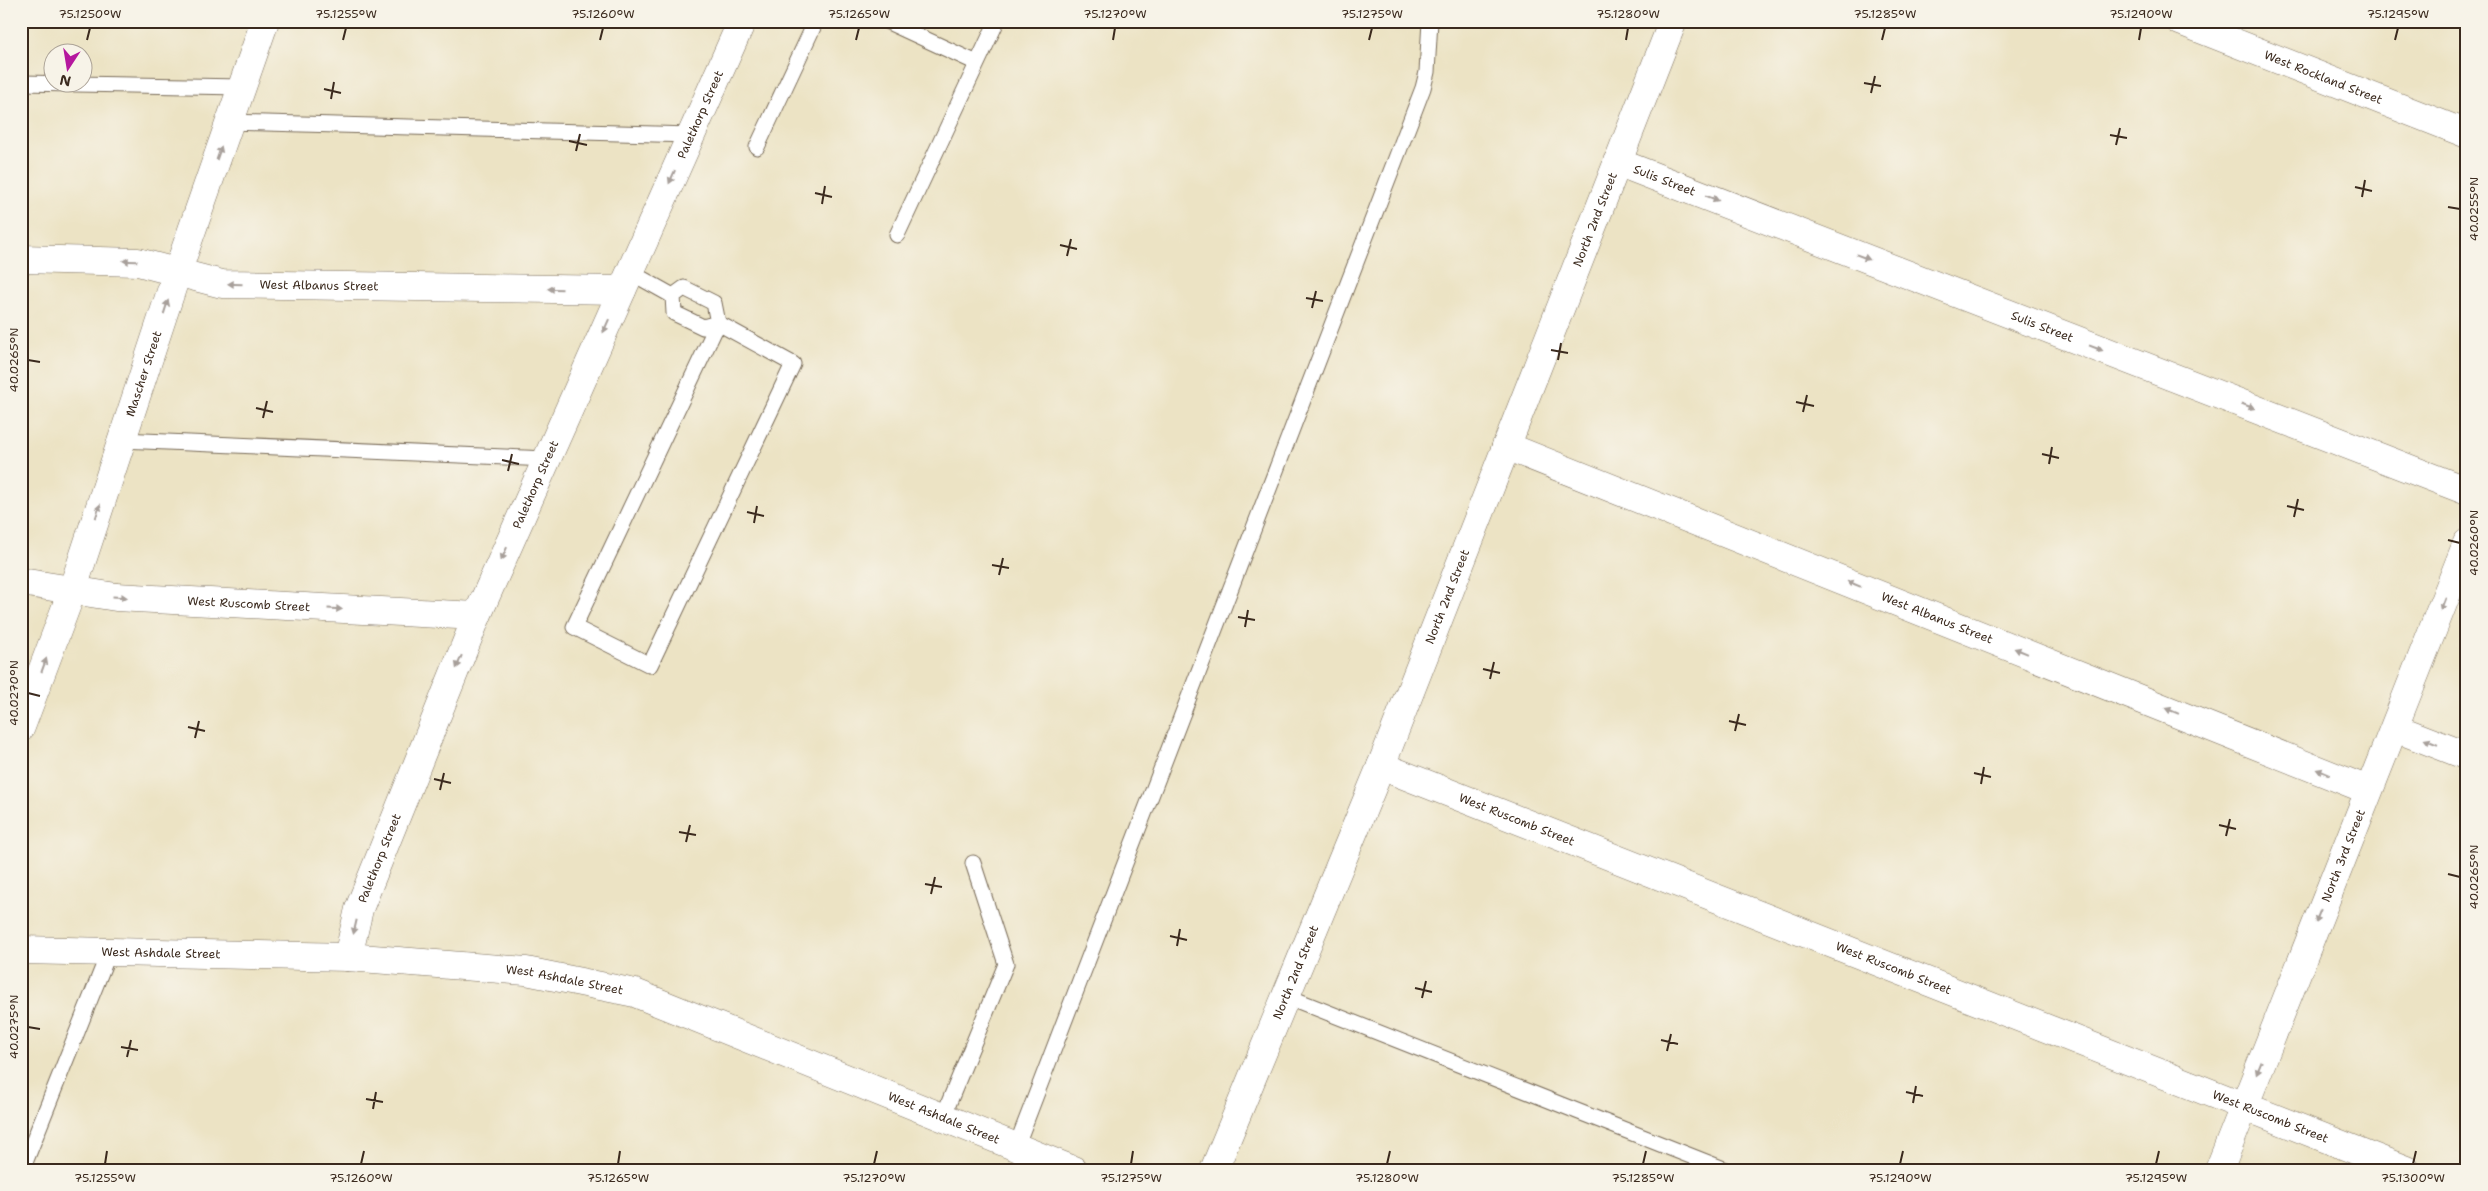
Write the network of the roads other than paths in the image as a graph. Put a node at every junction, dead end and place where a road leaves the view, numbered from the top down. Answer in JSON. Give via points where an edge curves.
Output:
{"nodes":[{"id":1,"x":265,"y":21,"type":"edge"},
{"id":2,"x":742,"y":21,"type":"edge"},
{"id":3,"x":816,"y":21,"type":"edge"},
{"id":4,"x":886,"y":21,"type":"edge"},
{"id":5,"x":997,"y":21,"type":"edge"},
{"id":6,"x":1430,"y":21,"type":"edge"},
{"id":7,"x":1673,"y":21,"type":"edge"},
{"id":8,"x":2180,"y":21,"type":"edge"},
{"id":9,"x":977,"y":63,"type":"junction"},
{"id":10,"x":21,"y":83,"type":"edge"},
{"id":11,"x":242,"y":88,"type":"junction"},
{"id":12,"x":230,"y":122,"type":"junction"},
{"id":13,"x":2467,"y":134,"type":"edge"},
{"id":14,"x":691,"y":135,"type":"junction"},
{"id":15,"x":757,"y":148,"type":"dead end"},
{"id":16,"x":1617,"y":162,"type":"junction"},
{"id":17,"x":896,"y":235,"type":"dead end"},
{"id":18,"x":21,"y":259,"type":"edge"},
{"id":19,"x":177,"y":272,"type":"junction"},
{"id":20,"x":626,"y":281,"type":"junction"},
{"id":21,"x":673,"y":296,"type":"junction"},
{"id":22,"x":718,"y":324,"type":"junction"},
{"id":23,"x":122,"y":440,"type":"junction"},
{"id":24,"x":1506,"y":446,"type":"junction"},
{"id":25,"x":547,"y":458,"type":"junction"},
{"id":26,"x":2467,"y":491,"type":"edge"},
{"id":27,"x":2467,"y":543,"type":"edge"},
{"id":28,"x":21,"y":582,"type":"edge"},
{"id":29,"x":72,"y":591,"type":"junction"},
{"id":30,"x":477,"y":616,"type":"junction"},
{"id":31,"x":21,"y":727,"type":"edge"},
{"id":32,"x":2395,"y":728,"type":"junction"},
{"id":33,"x":2467,"y":756,"type":"edge"},
{"id":34,"x":1381,"y":766,"type":"junction"},
{"id":35,"x":2368,"y":790,"type":"junction"},
{"id":36,"x":973,"y":864,"type":"dead end"},
{"id":37,"x":21,"y":950,"type":"edge"},
{"id":38,"x":108,"y":952,"type":"junction"},
{"id":39,"x":348,"y":957,"type":"junction"},
{"id":40,"x":1286,"y":996,"type":"junction"},
{"id":41,"x":2244,"y":1105,"type":"junction"},
{"id":42,"x":943,"y":1117,"type":"junction"},
{"id":43,"x":1016,"y":1147,"type":"junction"},
{"id":44,"x":22,"y":1170,"type":"edge"},
{"id":45,"x":1073,"y":1170,"type":"edge"},
{"id":46,"x":1214,"y":1170,"type":"edge"},
{"id":47,"x":1726,"y":1170,"type":"edge"},
{"id":48,"x":2219,"y":1170,"type":"edge"},
{"id":49,"x":2406,"y":1170,"type":"edge"}],
"edges":[{"from":1,"to":11,"type":"street","name":"Mascher Street"},
{"from":2,"to":14,"type":"street","name":"Palethorp Street"},
{"from":3,"to":15,"type":"lane"},
{"from":4,"to":9,"type":"lane"},
{"from":5,"to":9,"type":"lane"},
{"from":6,"to":43,"type":"lane","via":[[1423,88]]},
{"from":7,"to":16,"type":"street","name":"North 2nd Street"},
{"from":8,"to":13,"type":"street","name":"West Rockland Street"},
{"from":9,"to":17,"type":"lane"},
{"from":10,"to":11,"type":"lane"},
{"from":11,"to":12,"type":"street","name":"Mascher Street"},
{"from":12,"to":14,"type":"lane"},
{"from":19,"to":12,"type":"street","name":"Mascher Street","one_way":true},
{"from":14,"to":20,"type":"street","name":"Palethorp Street","one_way":true},
{"from":16,"to":24,"type":"street","name":"North 2nd Street"},
{"from":16,"to":26,"type":"street","name":"Sulis Street","one_way":true},
{"from":19,"to":18,"type":"street","name":"West Albanus Street","one_way":true,"via":[[138,262]]},
{"from":20,"to":19,"type":"street","name":"West Albanus Street","one_way":true,"via":[[222,284]]},
{"from":23,"to":19,"type":"street","name":"Mascher Street","one_way":true},
{"from":20,"to":21,"type":"lane"},
{"from":20,"to":25,"type":"street","name":"Palethorp Street","one_way":true},
{"from":21,"to":22,"type":"lane","via":[[674,313],[703,327]]},
{"from":21,"to":22,"type":"lane","via":[[684,288],[714,303]]},
{"from":22,"to":22,"type":"lane","via":[[574,627],[650,665],[793,364]]},
{"from":23,"to":25,"type":"lane"},
{"from":29,"to":23,"type":"street","name":"Mascher Street","one_way":true},
{"from":24,"to":34,"type":"street","name":"North 2nd Street"},
{"from":35,"to":24,"type":"street","name":"West Albanus Street","one_way":true},
{"from":25,"to":30,"type":"street","name":"Palethorp Street","one_way":true},
{"from":27,"to":32,"type":"street","name":"North 3rd Street","one_way":true},
{"from":28,"to":29,"type":"street","name":"West Ruscomb Street"},
{"from":29,"to":30,"type":"street","name":"West Ruscomb Street","one_way":true,"via":[[116,597]]},
{"from":31,"to":29,"type":"street","name":"Mascher Street","one_way":true},
{"from":30,"to":39,"type":"street","name":"Palethorp Street","one_way":true,"via":[[359,909]]},
{"from":33,"to":32,"type":"street","one_way":true},
{"from":32,"to":35,"type":"street","name":"North 3rd Street"},
{"from":34,"to":40,"type":"street","name":"North 2nd Street"},
{"from":34,"to":41,"type":"street","name":"West Ruscomb Street"},
{"from":35,"to":41,"type":"street","name":"North 3rd Street","one_way":true},
{"from":36,"to":42,"type":"lane","via":[[1006,964]]},
{"from":37,"to":38,"type":"street","name":"West Ashdale Street"},
{"from":38,"to":39,"type":"street","name":"West Ashdale Street"},
{"from":38,"to":44,"type":"lane"},
{"from":39,"to":42,"type":"street","name":"West Ashdale Street","via":[[526,971],[635,993]]},
{"from":40,"to":46,"type":"street","name":"North 2nd Street"},
{"from":40,"to":47,"type":"lane"},
{"from":41,"to":48,"type":"street","name":"North 3rd Street"},
{"from":41,"to":49,"type":"street","name":"West Ruscomb Street"},
{"from":42,"to":43,"type":"street","name":"West Ashdale Street"},
{"from":43,"to":45,"type":"street","name":"West Ashdale Street"}]}
